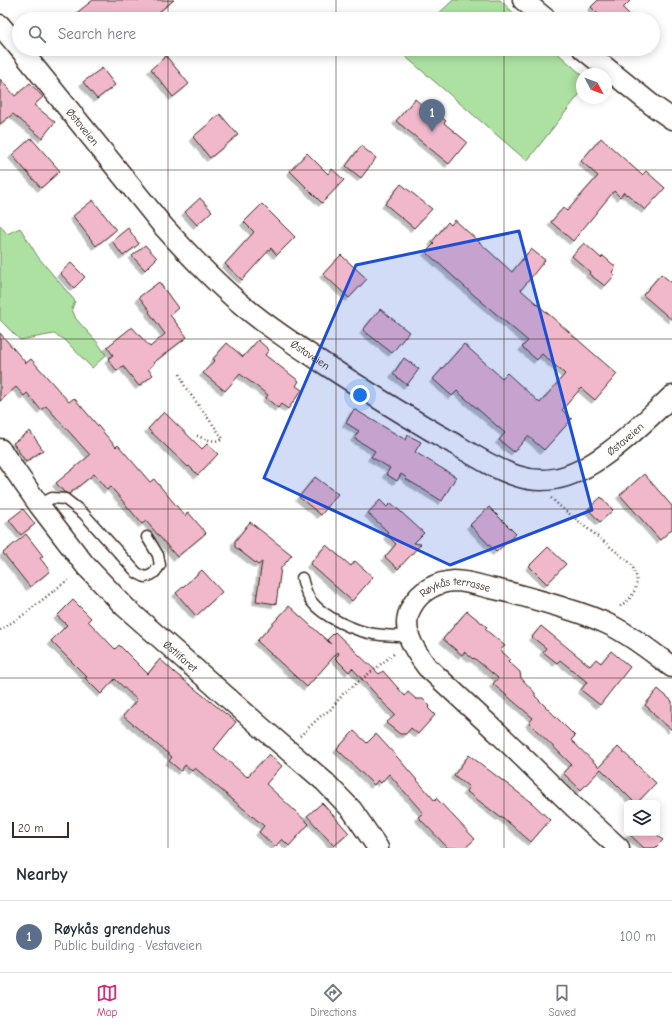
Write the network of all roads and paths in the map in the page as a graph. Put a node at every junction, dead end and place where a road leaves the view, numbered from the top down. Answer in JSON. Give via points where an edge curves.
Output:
{"nodes":[{"id":1,"x":524,"y":0,"type":"edge"},
{"id":2,"x":538,"y":12,"type":"edge"},
{"id":3,"x":0,"y":25,"type":"edge"},
{"id":4,"x":12,"y":40,"type":"edge"},
{"id":5,"x":25,"y":56,"type":"edge"},
{"id":6,"x":592,"y":56,"type":"edge"},
{"id":7,"x":672,"y":119,"type":"edge"},
{"id":8,"x":180,"y":374,"type":"dead end"},
{"id":9,"x":672,"y":396,"type":"edge"},
{"id":10,"x":196,"y":435,"type":"dead end"},
{"id":11,"x":0,"y":449,"type":"edge"},
{"id":12,"x":541,"y":480,"type":"junction"},
{"id":13,"x":39,"y":505,"type":"junction"},
{"id":14,"x":147,"y":537,"type":"dead end"},
{"id":15,"x":85,"y":565,"type":"junction"},
{"id":16,"x":302,"y":578,"type":"dead end"},
{"id":17,"x":597,"y":619,"type":"junction"},
{"id":18,"x":0,"y":630,"type":"edge"},
{"id":19,"x":409,"y":638,"type":"junction"},
{"id":20,"x":672,"y":668,"type":"edge"},
{"id":21,"x":287,"y":749,"type":"junction"},
{"id":22,"x":378,"y":848,"type":"edge"},
{"id":23,"x":619,"y":848,"type":"edge"}],
"edges":[{"from":1,"to":2,"type":"street"},
{"from":3,"to":4,"type":"street","name":"Østaveien"},
{"from":5,"to":12,"type":"street","name":"Østaveien","via":[[163,226],[198,264],[247,310],[314,357],[426,427],[507,472],[527,479]]},
{"from":6,"to":7,"type":"street"},
{"from":8,"to":10,"type":"path","via":[[185,387],[222,440],[214,441]]},
{"from":9,"to":12,"type":"street","name":"Østaveien","via":[[616,446],[588,465],[563,477]]},
{"from":11,"to":13,"type":"street","name":"Østlifaret"},
{"from":12,"to":17,"type":"path","via":[[553,500],[634,568],[637,582],[629,600]]},
{"from":13,"to":14,"type":"lane","via":[[52,498],[65,500],[83,513],[137,573],[145,577],[151,576],[160,565],[158,555]]},
{"from":13,"to":15,"type":"street","name":"Østlifaret"},
{"from":15,"to":18,"type":"path"},
{"from":15,"to":21,"type":"street","name":"Østlifaret","via":[[126,607]]},
{"from":16,"to":19,"type":"lane","via":[[311,600],[331,617],[373,634]]},
{"from":17,"to":19,"type":"street","name":"Røykås terrasse","via":[[508,592],[454,581],[438,584],[417,598],[407,619]]},
{"from":17,"to":20,"type":"street","name":"Røykås terrasse","via":[[629,636]]},
{"from":19,"to":21,"type":"path","via":[[343,694],[330,710]]},
{"from":19,"to":23,"type":"street","name":"Røykås terrasse","via":[[419,657],[438,678]]},
{"from":21,"to":22,"type":"street","name":"Østlifaret","via":[[352,810]]}]}
